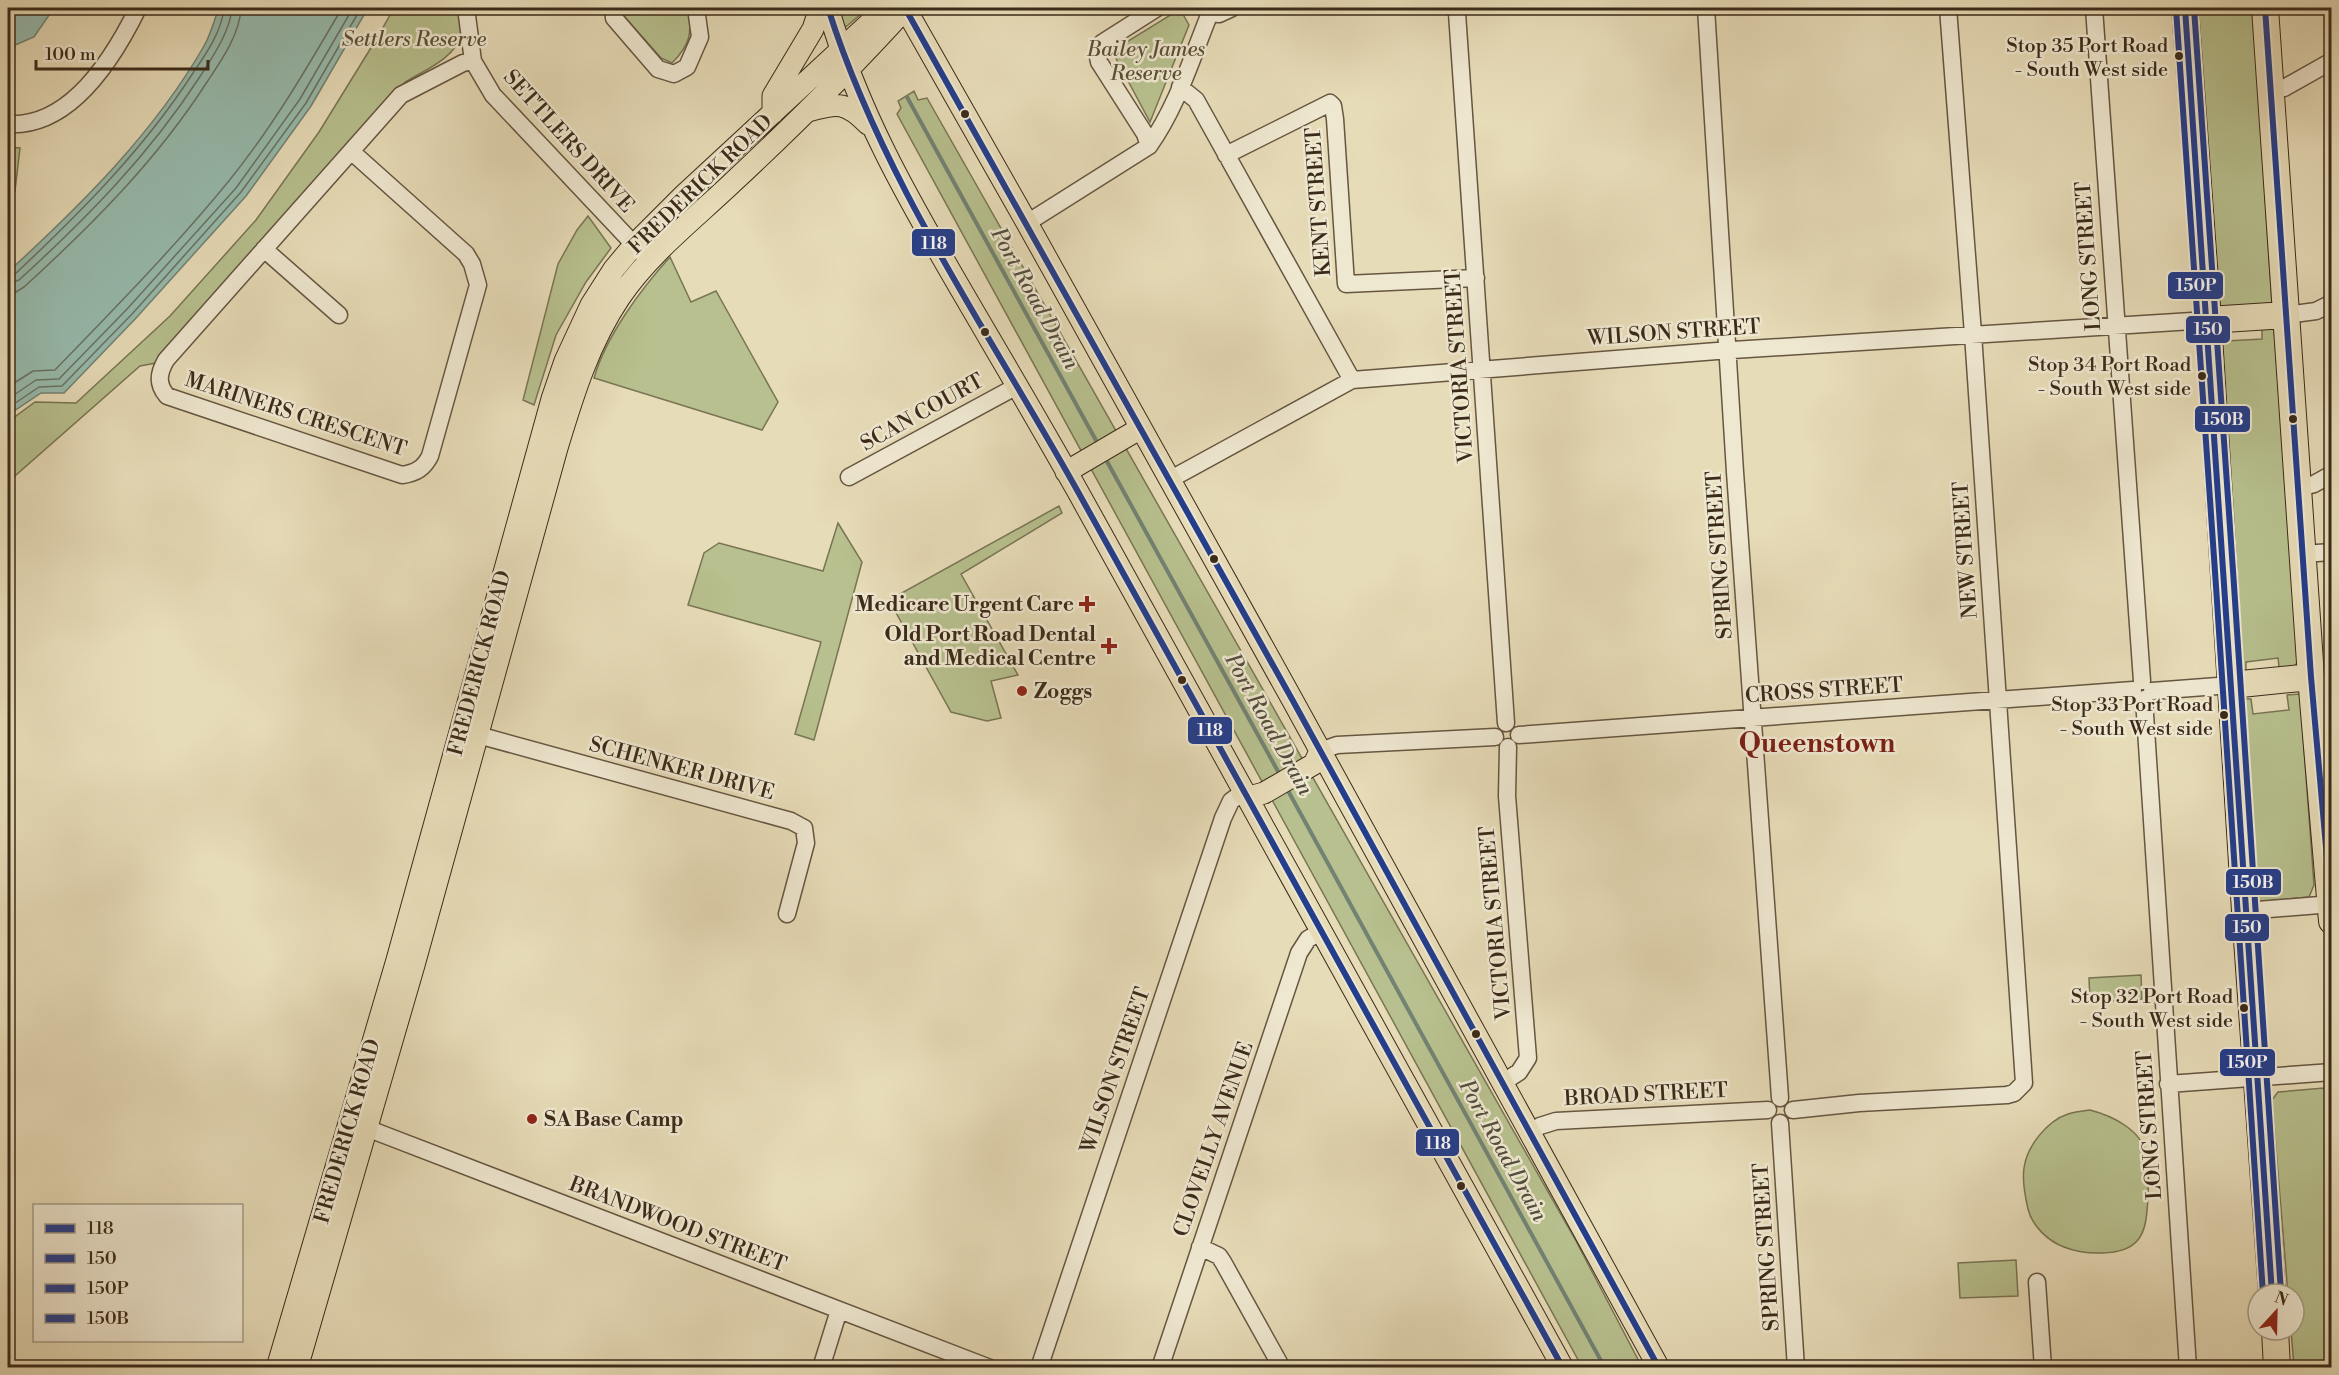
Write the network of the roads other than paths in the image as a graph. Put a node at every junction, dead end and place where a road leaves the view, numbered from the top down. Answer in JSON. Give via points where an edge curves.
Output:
{"nodes":[{"id":1,"x":138,"y":8,"type":"edge"},
{"id":2,"x":466,"y":8,"type":"edge"},
{"id":3,"x":613,"y":8,"type":"edge"},
{"id":4,"x":696,"y":8,"type":"edge"},
{"id":5,"x":820,"y":8,"type":"edge"},
{"id":6,"x":828,"y":8,"type":"edge"},
{"id":7,"x":1157,"y":8,"type":"edge"},
{"id":8,"x":1232,"y":8,"type":"edge"},
{"id":9,"x":1454,"y":8,"type":"edge"},
{"id":10,"x":1706,"y":8,"type":"edge"},
{"id":11,"x":1948,"y":8,"type":"edge"},
{"id":12,"x":2094,"y":8,"type":"edge"},
{"id":13,"x":2185,"y":8,"type":"edge"},
{"id":14,"x":2265,"y":8,"type":"edge"},
{"id":15,"x":898,"y":10,"type":"edge"},
{"id":16,"x":1205,"y":10,"type":"edge"},
{"id":17,"x":472,"y":61,"type":"junction"},
{"id":18,"x":844,"y":61,"type":"junction"},
{"id":19,"x":2331,"y":61,"type":"edge"},
{"id":20,"x":1180,"y":87,"type":"junction"},
{"id":21,"x":2270,"y":89,"type":"junction"},
{"id":22,"x":808,"y":111,"type":"junction"},
{"id":23,"x":773,"y":113,"type":"junction"},
{"id":24,"x":8,"y":124,"type":"edge"},
{"id":25,"x":874,"y":131,"type":"junction"},
{"id":26,"x":1149,"y":146,"type":"junction"},
{"id":27,"x":352,"y":152,"type":"junction"},
{"id":28,"x":1226,"y":155,"type":"junction"},
{"id":29,"x":1027,"y":223,"type":"junction"},
{"id":30,"x":634,"y":245,"type":"junction"},
{"id":31,"x":264,"y":249,"type":"junction"},
{"id":32,"x":650,"y":261,"type":"junction"},
{"id":33,"x":1476,"y":278,"type":"junction"},
{"id":34,"x":2331,"y":303,"type":"edge"},
{"id":35,"x":339,"y":315,"type":"dead end"},
{"id":36,"x":2286,"y":315,"type":"junction"},
{"id":37,"x":2208,"y":320,"type":"junction"},
{"id":38,"x":2115,"y":327,"type":"junction"},
{"id":39,"x":1973,"y":334,"type":"junction"},
{"id":40,"x":1727,"y":350,"type":"junction"},
{"id":41,"x":1482,"y":368,"type":"junction"},
{"id":42,"x":1352,"y":380,"type":"junction"},
{"id":43,"x":1017,"y":386,"type":"junction"},
{"id":44,"x":1141,"y":428,"type":"junction"},
{"id":45,"x":1066,"y":472,"type":"junction"},
{"id":46,"x":2331,"y":474,"type":"edge"},
{"id":47,"x":849,"y":477,"type":"dead end"},
{"id":48,"x":1169,"y":480,"type":"junction"},
{"id":49,"x":2299,"y":488,"type":"junction"},
{"id":50,"x":2331,"y":552,"type":"edge"},
{"id":51,"x":2302,"y":554,"type":"junction"},
{"id":52,"x":2311,"y":677,"type":"junction"},
{"id":53,"x":2230,"y":685,"type":"junction"},
{"id":54,"x":2143,"y":690,"type":"junction"},
{"id":55,"x":1998,"y":700,"type":"junction"},
{"id":56,"x":1753,"y":718,"type":"junction"},
{"id":57,"x":469,"y":733,"type":"junction"},
{"id":58,"x":1507,"y":740,"type":"junction"},
{"id":59,"x":1316,"y":759,"type":"junction"},
{"id":60,"x":1242,"y":793,"type":"junction"},
{"id":61,"x":2331,"y":910,"type":"edge"},
{"id":62,"x":2245,"y":911,"type":"junction"},
{"id":63,"x":787,"y":915,"type":"dead end"},
{"id":64,"x":1320,"y":932,"type":"junction"},
{"id":65,"x":2331,"y":1072,"type":"edge"},
{"id":66,"x":2258,"y":1077,"type":"junction"},
{"id":67,"x":1502,"y":1083,"type":"junction"},
{"id":68,"x":2168,"y":1084,"type":"junction"},
{"id":69,"x":1780,"y":1098,"type":"junction"},
{"id":70,"x":1768,"y":1110,"type":"junction"},
{"id":71,"x":1793,"y":1110,"type":"junction"},
{"id":72,"x":1780,"y":1124,"type":"junction"},
{"id":73,"x":358,"y":1125,"type":"junction"},
{"id":74,"x":1530,"y":1133,"type":"junction"},
{"id":75,"x":1200,"y":1247,"type":"junction"},
{"id":76,"x":2037,"y":1282,"type":"dead end"},
{"id":77,"x":2271,"y":1282,"type":"edge"},
{"id":78,"x":839,"y":1310,"type":"junction"},
{"id":79,"x":2276,"y":1342,"type":"edge"},
{"id":80,"x":277,"y":1368,"type":"edge"},
{"id":81,"x":297,"y":1368,"type":"edge"},
{"id":82,"x":821,"y":1368,"type":"edge"},
{"id":83,"x":990,"y":1368,"type":"edge"},
{"id":84,"x":1039,"y":1368,"type":"edge"},
{"id":85,"x":1160,"y":1368,"type":"edge"},
{"id":86,"x":1282,"y":1368,"type":"edge"},
{"id":87,"x":1563,"y":1368,"type":"edge"},
{"id":88,"x":1659,"y":1368,"type":"edge"},
{"id":89,"x":1796,"y":1368,"type":"edge"},
{"id":90,"x":2043,"y":1368,"type":"edge"},
{"id":91,"x":2188,"y":1368,"type":"edge"},
{"id":92,"x":2277,"y":1368,"type":"edge"}],
"edges":[{"from":1,"to":24,"type":"street","via":[[107,62],[71,100],[40,119]]},
{"from":2,"to":17,"type":"street","name":"SETTLERS DRIVE"},
{"from":3,"to":4,"type":"street","via":[[614,18],[658,69],[674,74],[687,67],[700,37]]},
{"from":5,"to":23,"type":"main road","via":[[813,29],[773,96]]},
{"from":6,"to":18,"type":"main road"},
{"from":7,"to":26,"type":"street","via":[[1102,43],[1097,51],[1099,62]]},
{"from":8,"to":16,"type":"street","via":[[1219,14]]},
{"from":9,"to":33,"type":"street","name":"VICTORIA STREET"},
{"from":10,"to":40,"type":"street","name":"SPRING STREET"},
{"from":11,"to":39,"type":"street","name":"NEW STREET"},
{"from":12,"to":38,"type":"street","name":"LONG STREET"},
{"from":13,"to":37,"type":"highway"},
{"from":14,"to":21,"type":"highway"},
{"from":15,"to":18,"type":"main road"},
{"from":15,"to":29,"type":"main road"},
{"from":16,"to":20,"type":"street"},
{"from":17,"to":27,"type":"street","name":"MARINERS CRESCENT","via":[[401,95]]},
{"from":17,"to":30,"type":"street","name":"SETTLERS DRIVE","via":[[493,95]]},
{"from":18,"to":22,"type":"main road","name":"FREDERICK ROAD"},
{"from":18,"to":23,"type":"main road","name":"FREDERICK ROAD"},
{"from":18,"to":25,"type":"main road"},
{"from":19,"to":21,"type":"street","via":[[2284,88]]},
{"from":20,"to":26,"type":"street"},
{"from":20,"to":28,"type":"street","via":[[1196,100]]},
{"from":21,"to":36,"type":"highway"},
{"from":22,"to":25,"type":"main road","via":[[833,105],[853,109]]},
{"from":22,"to":32,"type":"main road","name":"FREDERICK ROAD"},
{"from":23,"to":30,"type":"main road","name":"FREDERICK ROAD"},
{"from":25,"to":43,"type":"main road"},
{"from":26,"to":29,"type":"street"},
{"from":27,"to":31,"type":"street","name":"MARINERS CRESCENT"},
{"from":27,"to":31,"type":"street","name":"MARINERS CRESCENT","via":[[466,254],[478,285],[430,456],[419,470],[402,475],[177,400],[161,389],[160,371],[166,360]]},
{"from":28,"to":33,"type":"street","name":"KENT STREET","via":[[1330,103],[1335,119],[1346,284]]},
{"from":28,"to":42,"type":"street"},
{"from":29,"to":44,"type":"main road"},
{"from":30,"to":32,"type":"street","name":"SETTLERS DRIVE"},
{"from":30,"to":57,"type":"main road","name":"FREDERICK ROAD","via":[[591,305],[552,399]]},
{"from":31,"to":35,"type":"street"},
{"from":32,"to":57,"type":"main road","name":"FREDERICK ROAD","via":[[620,298],[581,370]]},
{"from":33,"to":41,"type":"street","name":"VICTORIA STREET"},
{"from":34,"to":36,"type":"street","via":[[2316,311]]},
{"from":36,"to":37,"type":"highway"},
{"from":36,"to":49,"type":"highway"},
{"from":37,"to":38,"type":"street","name":"WILSON STREET"},
{"from":37,"to":53,"type":"highway"},
{"from":38,"to":39,"type":"street","name":"WILSON STREET"},
{"from":38,"to":54,"type":"street","name":"LONG STREET"},
{"from":39,"to":40,"type":"street","name":"WILSON STREET"},
{"from":39,"to":55,"type":"street","name":"NEW STREET"},
{"from":40,"to":41,"type":"street","name":"WILSON STREET"},
{"from":40,"to":56,"type":"street","name":"SPRING STREET"},
{"from":41,"to":42,"type":"street","name":"WILSON STREET"},
{"from":41,"to":58,"type":"street","name":"VICTORIA STREET","via":[[1506,723],[1498,726]]},
{"from":42,"to":48,"type":"street","name":"WILSON STREET"},
{"from":43,"to":45,"type":"main road"},
{"from":43,"to":47,"type":"street","name":"SCAN COURT"},
{"from":44,"to":45,"type":"main road"},
{"from":44,"to":48,"type":"main road"},
{"from":45,"to":60,"type":"main road"},
{"from":46,"to":49,"type":"street"},
{"from":48,"to":59,"type":"main road"},
{"from":49,"to":51,"type":"highway"},
{"from":50,"to":51,"type":"street"},
{"from":51,"to":52,"type":"highway"},
{"from":52,"to":53,"type":"highway"},
{"from":52,"to":61,"type":"highway"},
{"from":53,"to":54,"type":"street","name":"CROSS STREET"},
{"from":53,"to":62,"type":"highway"},
{"from":54,"to":55,"type":"street","name":"CROSS STREET"},
{"from":54,"to":68,"type":"street","name":"LONG STREET"},
{"from":55,"to":56,"type":"street","name":"CROSS STREET"},
{"from":55,"to":71,"type":"street","name":"NEW STREET","via":[[2024,1077],[2020,1088],[2007,1095]]},
{"from":56,"to":58,"type":"street","name":"CROSS STREET"},
{"from":56,"to":69,"type":"street","name":"SPRING STREET"},
{"from":57,"to":63,"type":"street","name":"SCHENKER DRIVE","via":[[798,824],[804,828],[806,843]]},
{"from":57,"to":73,"type":"main road","name":"FREDERICK ROAD"},
{"from":58,"to":59,"type":"street","name":"CROSS STREET","via":[[1337,745]]},
{"from":58,"to":67,"type":"street","name":"VICTORIA STREET","via":[[1507,796],[1528,1058],[1519,1072]]},
{"from":59,"to":60,"type":"main road","via":[[1264,793]]},
{"from":59,"to":67,"type":"main road"},
{"from":60,"to":64,"type":"main road"},
{"from":60,"to":84,"type":"street","name":"WILSON STREET","via":[[1231,801],[1223,818]]},
{"from":61,"to":62,"type":"street"},
{"from":62,"to":66,"type":"highway"},
{"from":64,"to":75,"type":"street","name":"CLOVELLY AVENUE","via":[[1308,939],[1299,953]]},
{"from":64,"to":87,"type":"main road"},
{"from":65,"to":66,"type":"street"},
{"from":66,"to":68,"type":"street"},
{"from":66,"to":77,"type":"highway"},
{"from":67,"to":74,"type":"main road"},
{"from":68,"to":91,"type":"street","name":"LONG STREET"},
{"from":69,"to":70,"type":"street","via":[[1772,1101]]},
{"from":69,"to":71,"type":"street","via":[[1788,1100]]},
{"from":70,"to":72,"type":"street","via":[[1773,1121]]},
{"from":70,"to":74,"type":"street","name":"BROAD STREET","via":[[1556,1121]]},
{"from":71,"to":72,"type":"street","via":[[1791,1118]]},
{"from":72,"to":89,"type":"street","name":"SPRING STREET"},
{"from":73,"to":78,"type":"street","name":"BRANDWOOD STREET"},
{"from":73,"to":80,"type":"main road","name":"FREDERICK ROAD"},
{"from":73,"to":81,"type":"main road","name":"FREDERICK ROAD"},
{"from":74,"to":88,"type":"main road"},
{"from":75,"to":85,"type":"street","name":"CLOVELLY AVENUE"},
{"from":75,"to":86,"type":"street","via":[[1219,1256]]},
{"from":76,"to":90,"type":"street"},
{"from":78,"to":82,"type":"street"},
{"from":78,"to":83,"type":"street","name":"BRANDWOOD STREET"},
{"from":79,"to":92,"type":"highway"}]}
